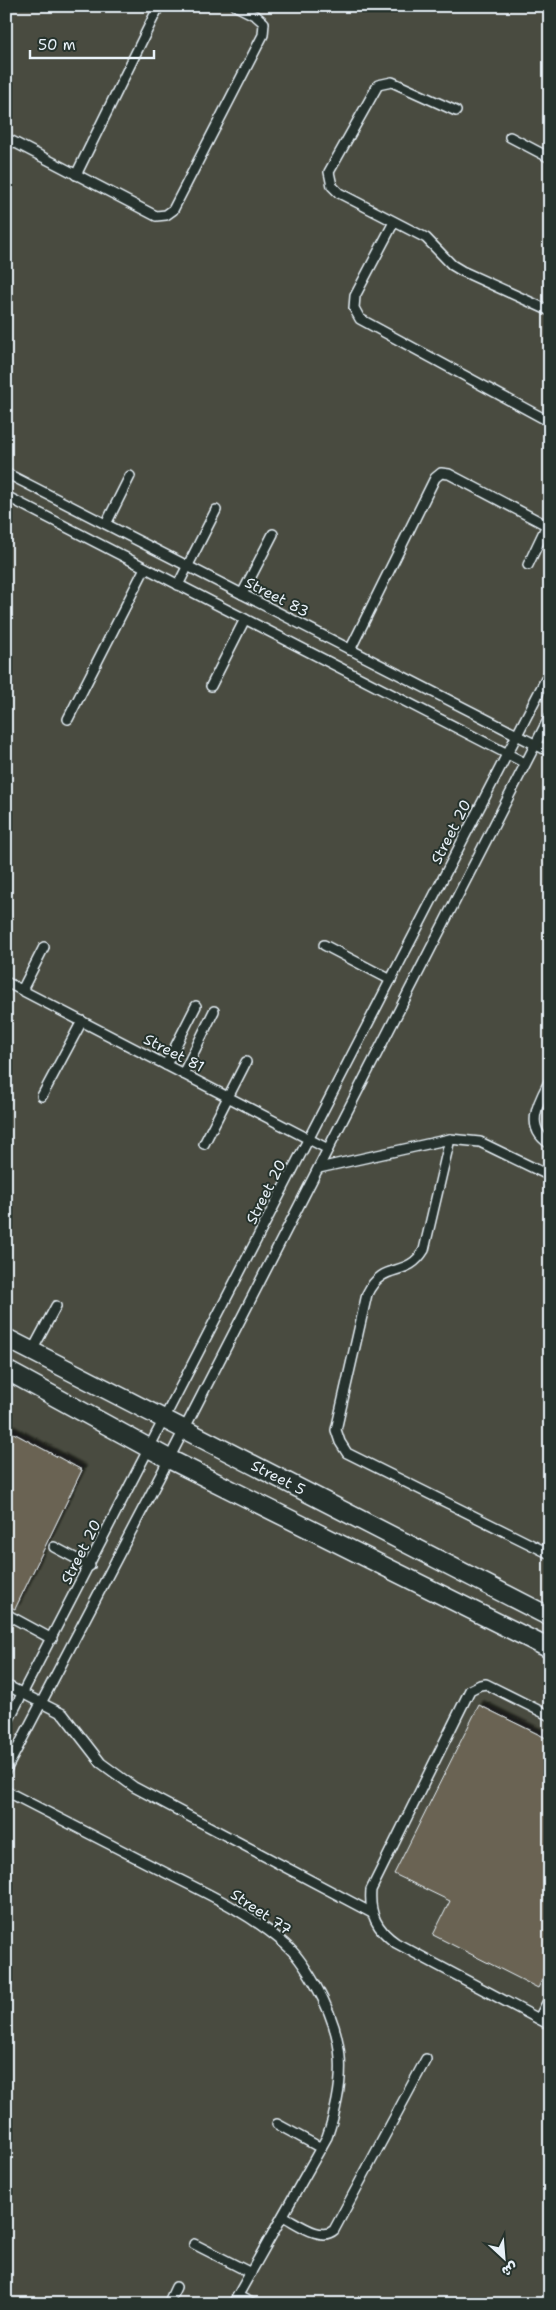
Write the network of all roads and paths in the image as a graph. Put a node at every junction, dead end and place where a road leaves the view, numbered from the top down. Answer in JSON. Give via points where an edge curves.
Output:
{"nodes":[{"id":1,"x":159,"y":6,"type":"edge"},
{"id":2,"x":236,"y":6,"type":"edge"},
{"id":3,"x":456,"y":111,"type":"dead end"},
{"id":4,"x":510,"y":137,"type":"dead end"},
{"id":5,"x":6,"y":138,"type":"edge"},
{"id":6,"x":550,"y":158,"type":"edge"},
{"id":7,"x":76,"y":175,"type":"junction"},
{"id":8,"x":394,"y":222,"type":"junction"},
{"id":9,"x":550,"y":311,"type":"edge"},
{"id":10,"x":550,"y":422,"type":"edge"},
{"id":11,"x":6,"y":473,"type":"edge"},
{"id":12,"x":130,"y":476,"type":"dead end"},
{"id":13,"x":6,"y":496,"type":"edge"},
{"id":14,"x":216,"y":510,"type":"dead end"},
{"id":15,"x":106,"y":524,"type":"junction"},
{"id":16,"x":548,"y":526,"type":"edge"},
{"id":17,"x":273,"y":534,"type":"dead end"},
{"id":18,"x":528,"y":565,"type":"dead end"},
{"id":19,"x":188,"y":566,"type":"junction"},
{"id":20,"x":145,"y":568,"type":"junction"},
{"id":21,"x":178,"y":585,"type":"junction"},
{"id":22,"x":242,"y":594,"type":"junction"},
{"id":23,"x":245,"y":619,"type":"junction"},
{"id":24,"x":350,"y":650,"type":"junction"},
{"id":25,"x":550,"y":671,"type":"edge"},
{"id":26,"x":211,"y":686,"type":"dead end"},
{"id":27,"x":549,"y":718,"type":"edge"},
{"id":28,"x":68,"y":719,"type":"dead end"},
{"id":29,"x":516,"y":735,"type":"junction"},
{"id":30,"x":535,"y":745,"type":"junction"},
{"id":31,"x":550,"y":752,"type":"edge"},
{"id":32,"x":507,"y":754,"type":"junction"},
{"id":33,"x":525,"y":763,"type":"junction"},
{"id":34,"x":324,"y":945,"type":"dead end"},
{"id":35,"x":44,"y":947,"type":"dead end"},
{"id":36,"x":390,"y":980,"type":"junction"},
{"id":37,"x":6,"y":982,"type":"edge"},
{"id":38,"x":22,"y":990,"type":"junction"},
{"id":39,"x":196,"y":1006,"type":"dead end"},
{"id":40,"x":214,"y":1011,"type":"dead end"},
{"id":41,"x":82,"y":1021,"type":"junction"},
{"id":42,"x":246,"y":1062,"type":"dead end"},
{"id":43,"x":166,"y":1065,"type":"junction"},
{"id":44,"x":183,"y":1074,"type":"junction"},
{"id":45,"x":550,"y":1080,"type":"edge"},
{"id":46,"x":42,"y":1096,"type":"dead end"},
{"id":47,"x":228,"y":1097,"type":"junction"},
{"id":48,"x":309,"y":1139,"type":"junction"},
{"id":49,"x":450,"y":1139,"type":"junction"},
{"id":50,"x":204,"y":1144,"type":"dead end"},
{"id":51,"x":550,"y":1144,"type":"edge"},
{"id":52,"x":328,"y":1149,"type":"junction"},
{"id":53,"x":319,"y":1168,"type":"junction"},
{"id":54,"x":550,"y":1176,"type":"edge"},
{"id":55,"x":56,"y":1306,"type":"dead end"},
{"id":56,"x":6,"y":1338,"type":"edge"},
{"id":57,"x":32,"y":1351,"type":"junction"},
{"id":58,"x":6,"y":1370,"type":"edge"},
{"id":59,"x":165,"y":1419,"type":"junction"},
{"id":60,"x":185,"y":1429,"type":"junction"},
{"id":61,"x":150,"y":1449,"type":"junction"},
{"id":62,"x":169,"y":1459,"type":"junction"},
{"id":63,"x":54,"y":1547,"type":"dead end"},
{"id":64,"x":550,"y":1554,"type":"edge"},
{"id":65,"x":90,"y":1566,"type":"junction"},
{"id":66,"x":6,"y":1614,"type":"edge"},
{"id":67,"x":550,"y":1617,"type":"edge"},
{"id":68,"x":52,"y":1639,"type":"junction"},
{"id":69,"x":550,"y":1649,"type":"edge"},
{"id":70,"x":6,"y":1685,"type":"edge"},
{"id":71,"x":24,"y":1694,"type":"junction"},
{"id":72,"x":42,"y":1704,"type":"junction"},
{"id":73,"x":550,"y":1716,"type":"edge"},
{"id":74,"x":6,"y":1725,"type":"edge"},
{"id":75,"x":6,"y":1770,"type":"edge"},
{"id":76,"x":6,"y":1790,"type":"edge"},
{"id":77,"x":372,"y":1913,"type":"junction"},
{"id":78,"x":550,"y":1997,"type":"edge"},
{"id":79,"x":538,"y":2019,"type":"junction"},
{"id":80,"x":550,"y":2025,"type":"edge"},
{"id":81,"x":426,"y":2060,"type":"dead end"},
{"id":82,"x":277,"y":2124,"type":"dead end"},
{"id":83,"x":321,"y":2148,"type":"junction"},
{"id":84,"x":283,"y":2216,"type":"junction"},
{"id":85,"x":194,"y":2244,"type":"dead end"},
{"id":86,"x":251,"y":2273,"type":"junction"},
{"id":87,"x":176,"y":2287,"type":"dead end"},
{"id":88,"x":235,"y":2300,"type":"edge"},
{"id":89,"x":168,"y":2304,"type":"edge"},
{"id":90,"x":254,"y":2304,"type":"edge"}],
"edges":[{"from":1,"to":7,"type":"lane"},
{"from":2,"to":7,"type":"lane","via":[[264,24],[263,35],[173,210],[156,216]]},
{"from":3,"to":8,"type":"lane","via":[[392,82],[383,82],[374,89],[329,177],[339,193]]},
{"from":4,"to":6,"type":"lane"},
{"from":5,"to":7,"type":"lane"},
{"from":8,"to":9,"type":"lane","via":[[426,238],[462,271]]},
{"from":8,"to":10,"type":"lane","via":[[355,296],[354,308],[360,319]]},
{"from":11,"to":15,"type":"lane","name":"Street 83"},
{"from":12,"to":15,"type":"lane"},
{"from":13,"to":20,"type":"lane"},
{"from":14,"to":19,"type":"lane"},
{"from":15,"to":19,"type":"lane","name":"Street 83"},
{"from":16,"to":18,"type":"lane"},
{"from":16,"to":24,"type":"lane","via":[[449,474],[441,473],[435,478]]},
{"from":17,"to":22,"type":"lane"},
{"from":19,"to":21,"type":"lane"},
{"from":19,"to":22,"type":"lane","name":"Street 83"},
{"from":20,"to":21,"type":"lane"},
{"from":20,"to":28,"type":"lane"},
{"from":21,"to":23,"type":"lane"},
{"from":22,"to":24,"type":"lane","name":"Street 83"},
{"from":23,"to":26,"type":"lane"},
{"from":23,"to":32,"type":"lane"},
{"from":24,"to":29,"type":"lane","name":"Street 83"},
{"from":25,"to":29,"type":"lane","name":"Street 20"},
{"from":27,"to":30,"type":"lane"},
{"from":29,"to":30,"type":"lane","name":"Street 83"},
{"from":29,"to":32,"type":"lane","name":"Street 20"},
{"from":30,"to":31,"type":"lane","name":"Street 83"},
{"from":30,"to":33,"type":"lane"},
{"from":32,"to":33,"type":"lane"},
{"from":32,"to":36,"type":"lane","name":"Street 20"},
{"from":33,"to":52,"type":"lane"},
{"from":34,"to":36,"type":"lane"},
{"from":35,"to":38,"type":"lane"},
{"from":36,"to":48,"type":"lane","name":"Street 20"},
{"from":37,"to":38,"type":"lane","name":"Street 81"},
{"from":38,"to":41,"type":"lane","name":"Street 81"},
{"from":39,"to":43,"type":"lane"},
{"from":40,"to":44,"type":"lane"},
{"from":41,"to":43,"type":"lane","name":"Street 81"},
{"from":41,"to":46,"type":"lane"},
{"from":42,"to":47,"type":"lane"},
{"from":43,"to":44,"type":"lane","name":"Street 81"},
{"from":44,"to":47,"type":"lane","name":"Street 81"},
{"from":45,"to":51,"type":"lane","via":[[534,1112],[534,1123],[539,1134]]},
{"from":47,"to":48,"type":"lane","name":"Street 81"},
{"from":47,"to":50,"type":"lane"},
{"from":48,"to":52,"type":"lane","name":"Street 81"},
{"from":48,"to":59,"type":"lane","name":"Street 20"},
{"from":49,"to":53,"type":"lane"},
{"from":49,"to":54,"type":"lane","via":[[480,1142]]},
{"from":49,"to":64,"type":"lane","via":[[424,1250],[408,1267],[384,1273],[373,1282],[367,1294],[336,1430],[347,1453]]},
{"from":52,"to":53,"type":"lane"},
{"from":53,"to":60,"type":"lane"},
{"from":55,"to":57,"type":"lane"},
{"from":56,"to":57,"type":"street","name":"Street 5"},
{"from":57,"to":59,"type":"street","name":"Street 5"},
{"from":58,"to":61,"type":"street"},
{"from":59,"to":60,"type":"street","name":"Street 5"},
{"from":59,"to":61,"type":"lane","name":"Street 20"},
{"from":60,"to":62,"type":"lane"},
{"from":60,"to":67,"type":"street","name":"Street 5"},
{"from":61,"to":62,"type":"street"},
{"from":61,"to":65,"type":"lane","name":"Street 20"},
{"from":62,"to":69,"type":"street"},
{"from":62,"to":72,"type":"lane"},
{"from":63,"to":65,"type":"lane"},
{"from":65,"to":68,"type":"lane","name":"Street 20"},
{"from":66,"to":68,"type":"lane"},
{"from":68,"to":71,"type":"lane","name":"Street 20"},
{"from":70,"to":71,"type":"lane"},
{"from":71,"to":72,"type":"lane"},
{"from":71,"to":74,"type":"lane","name":"Street 20"},
{"from":72,"to":75,"type":"lane"},
{"from":72,"to":77,"type":"lane","via":[[63,1714],[92,1753],[117,1776]]},
{"from":73,"to":77,"type":"lane","via":[[486,1684],[470,1690],[371,1890]]},
{"from":76,"to":83,"type":"lane","name":"Street 77","via":[[216,1898],[264,1927],[287,1946],[306,1968],[320,1993],[340,2048],[341,2079],[337,2108]]},
{"from":77,"to":79,"type":"lane","via":[[377,1925],[396,1944]]},
{"from":78,"to":79,"type":"lane"},
{"from":79,"to":80,"type":"lane"},
{"from":81,"to":84,"type":"lane","via":[[334,2230],[319,2234]]},
{"from":82,"to":83,"type":"lane"},
{"from":83,"to":84,"type":"lane","name":"Street 77"},
{"from":84,"to":86,"type":"lane","name":"Street 77"},
{"from":85,"to":86,"type":"lane"},
{"from":86,"to":88,"type":"lane","name":"Street 77"},
{"from":87,"to":89,"type":"lane"},
{"from":88,"to":90,"type":"lane"}]}
